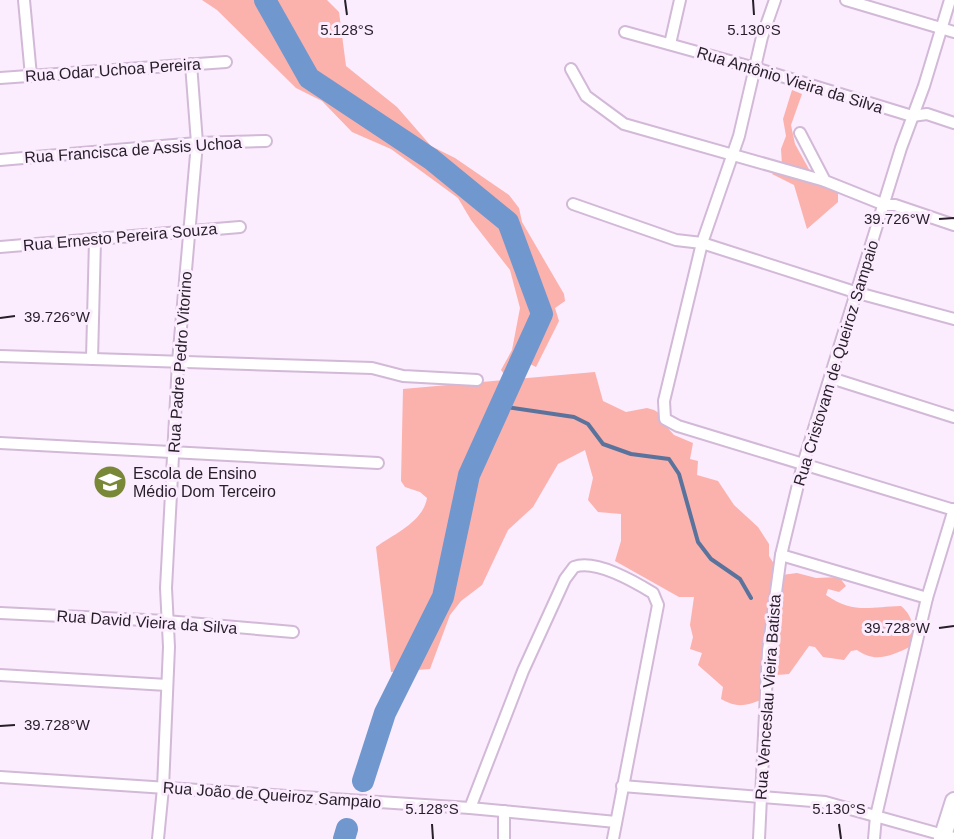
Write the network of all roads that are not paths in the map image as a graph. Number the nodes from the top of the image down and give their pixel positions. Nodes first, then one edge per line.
1 (24, 0) edge
2 (680, 0) edge
3 (775, 0) edge
4 (846, 0) edge
5 (950, 0) edge
6 (942, 28) junction
7 (625, 32) dead end
8 (954, 32) edge
9 (670, 44) junction
10 (226, 62) dead end
11 (191, 64) junction
12 (755, 68) junction
13 (571, 69) dead end
14 (31, 76) junction
15 (0, 78) edge
16 (912, 116) junction
17 (954, 123) edge
18 (800, 133) dead end
19 (266, 141) dead end
20 (197, 143) junction
21 (732, 155) junction
22 (0, 160) edge
23 (825, 181) junction
24 (573, 204) dead end
25 (885, 205) junction
26 (954, 225) edge
27 (240, 227) dead end
28 (189, 232) junction
29 (95, 240) junction
30 (702, 243) junction
31 (0, 247) edge
32 (858, 293) junction
33 (954, 319) edge
34 (0, 356) edge
35 (92, 359) junction
36 (178, 362) junction
37 (831, 378) junction
38 (477, 380) dead end
39 (954, 417) edge
40 (0, 443) edge
41 (174, 453) junction
42 (378, 463) dead end
43 (803, 464) junction
44 (954, 509) edge
45 (781, 555) junction
46 (927, 598) junction
47 (0, 613) edge
48 (166, 621) junction
49 (293, 632) dead end
50 (0, 675) edge
51 (167, 685) junction
52 (0, 777) edge
53 (622, 786) junction
54 (163, 788) junction
55 (762, 796) junction
56 (954, 801) edge
57 (470, 808) junction
58 (504, 811) junction
59 (876, 816) junction
60 (616, 822) junction
61 (946, 838) edge
62 (158, 839) edge
63 (504, 839) edge
64 (613, 839) edge
65 (759, 839) edge
66 (874, 839) edge

1 - 14 street
2 - 9 street
3 - 12 street
4 - 6 street
5 - 6 street, Rua Cristovam de Queiroz Sampaio
6 - 8 street
6 - 16 street, Rua Cristovam de Queiroz Sampaio
7 - 9 street, Rua Antônio Vieira da Silva
9 - 12 street, Rua Antônio Vieira da Silva
10 - 11 street, Rua Odar Uchoa Pereira
11 - 14 street, Rua Odar Uchoa Pereira
11 - 20 street, Rua Padre Pedro Vitorino
12 - 16 street, Rua Antônio Vieira da Silva
12 - 21 street
13 - 21 street
14 - 15 street, Rua Odar Uchoa Pereira
16 - 17 street, Rua Antônio Vieira da Silva
16 - 25 street, Rua Cristovam de Queiroz Sampaio
18 - 23 street
19 - 20 street, Rua Francisca de Assis Uchoa
20 - 22 street, Rua Francisca de Assis Uchoa
20 - 28 street, Rua Padre Pedro Vitorino
21 - 23 street
21 - 30 street
23 - 25 street
24 - 30 street
25 - 26 street
25 - 32 street, Rua Cristovam de Queiroz Sampaio
27 - 28 street, Rua Ernesto Pereira Souza
28 - 29 street, Rua Ernesto Pereira Souza
28 - 36 street, Rua Padre Pedro Vitorino
29 - 31 street, Rua Ernesto Pereira Souza
29 - 35 street
30 - 32 street
30 - 43 street
32 - 33 street
32 - 37 street, Rua Cristovam de Queiroz Sampaio
34 - 35 street
35 - 36 street
36 - 38 street
36 - 41 street, Rua Padre Pedro Vitorino
37 - 39 street
37 - 43 street, Rua Cristovam de Queiroz Sampaio
40 - 41 street
41 - 42 street
41 - 48 street, Rua Padre Pedro Vitorino
43 - 44 street
43 - 45 street, Rua Cristovam de Queiroz Sampaio
44 - 46 street
45 - 46 street
45 - 55 street, Rua Venceslau Vieira Batista
46 - 59 street
47 - 48 street, Rua David Vieira da Silva
48 - 49 street, Rua David Vieira da Silva
48 - 51 street, Rua Padre Pedro Vitorino
50 - 51 street
51 - 54 street, Rua Padre Pedro Vitorino
52 - 54 street, Rua João de Queiroz Sampaio
53 - 55 street
53 - 57 street
53 - 60 street
54 - 57 street, Rua João de Queiroz Sampaio
54 - 62 street, Rua Padre Pedro Vitorino
55 - 59 street
55 - 65 street, Rua Venceslau Vieira Batista
56 - 61 main road
57 - 58 street, Rua João de Queiroz Sampaio
58 - 60 street, Rua João de Queiroz Sampaio
58 - 63 street
59 - 61 street
59 - 66 street
60 - 64 street

